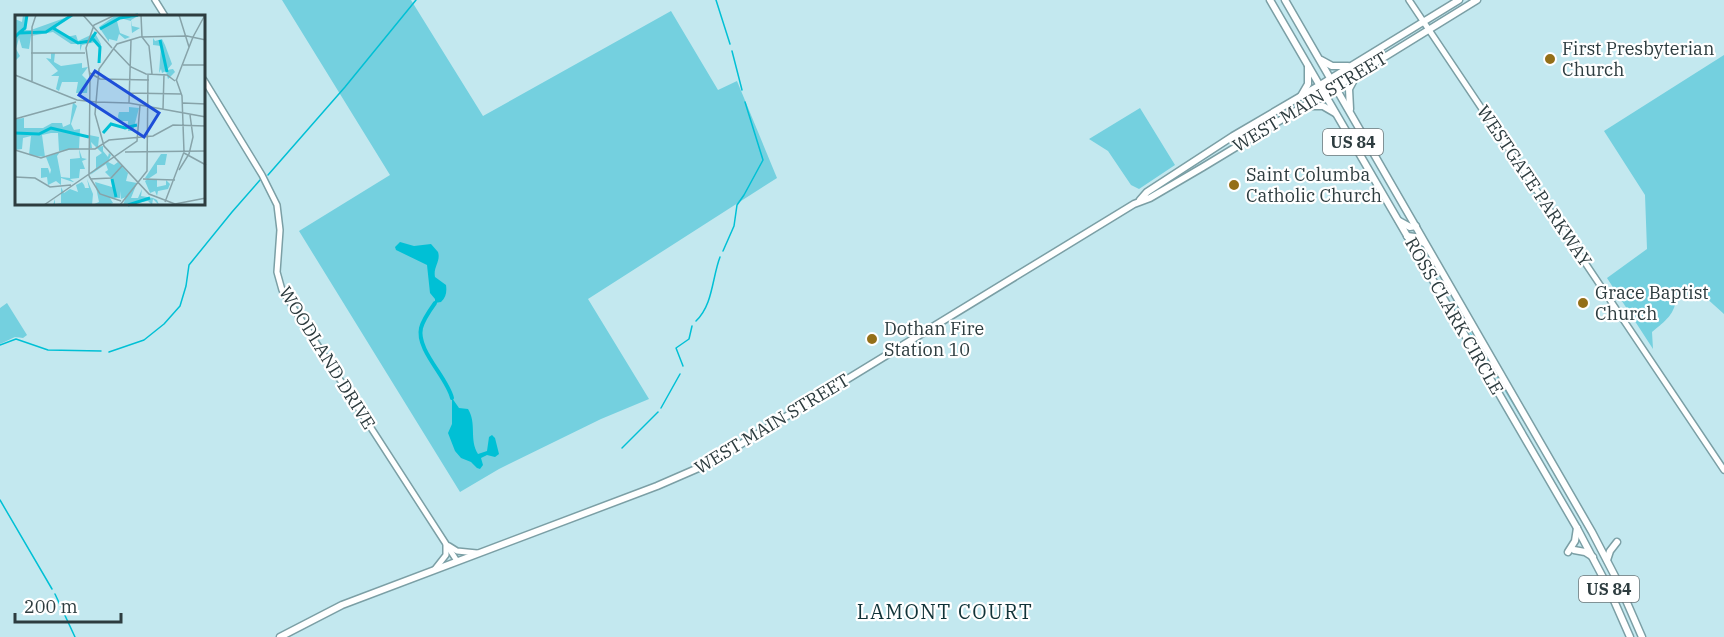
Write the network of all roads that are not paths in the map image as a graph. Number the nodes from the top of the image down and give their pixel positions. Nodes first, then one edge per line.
1 (155, 0) edge
2 (1270, 0) edge
3 (1285, 0) edge
4 (1409, 0) edge
5 (1459, 0) edge
6 (1477, 0) edge
7 (164, 15) edge
8 (1424, 22) junction
9 (1429, 30) junction
10 (1320, 59) junction
11 (1308, 65) junction
12 (1352, 65) junction
13 (1357, 74) junction
14 (1331, 78) junction
15 (206, 83) edge
16 (1320, 85) junction
17 (1336, 87) junction
18 (1324, 93) junction
19 (1302, 96) junction
20 (1304, 106) junction
21 (1351, 112) junction
22 (1336, 114) junction
23 (1140, 200) junction
24 (1398, 221) junction
25 (1416, 226) junction
26 (1407, 236) junction
27 (1427, 246) junction
28 (1440, 291) junction
29 (1456, 296) junction
30 (1447, 302) junction
31 (1464, 309) junction
32 (1515, 420) junction
33 (1531, 426) junction
34 (1522, 432) junction
35 (1539, 439) junction
36 (1724, 470) edge
37 (1577, 528) junction
38 (1617, 542) dead end
39 (445, 543) junction
40 (477, 553) junction
41 (1593, 557) junction
42 (457, 561) junction
43 (1607, 561) junction
44 (435, 569) junction
45 (280, 637) edge
46 (1630, 637) edge
47 (1642, 637) edge

1 - 7 main road
2 - 11 main road, ROSS CLARK CIRCLE
3 - 10 main road, ROSS CLARK CIRCLE
4 - 8 main road, WESTGATE PARKWAY
5 - 8 main road, WEST MAIN STREET
6 - 9 main road, WEST MAIN STREET
8 - 9 main road, WESTGATE PARKWAY
8 - 12 main road, WEST MAIN STREET
9 - 13 main road, WEST MAIN STREET
9 - 36 main road, WESTGATE PARKWAY
10 - 12 main road
10 - 14 main road, ROSS CLARK CIRCLE
11 - 16 main road, ROSS CLARK CIRCLE
11 - 19 main road
12 - 14 main road, WEST MAIN STREET
13 - 17 main road, WEST MAIN STREET
13 - 21 main road, US 84
14 - 16 main road, WEST MAIN STREET
14 - 17 main road, ROSS CLARK CIRCLE
15 - 39 main road, WOODLAND DRIVE
16 - 18 main road, ROSS CLARK CIRCLE / US 84
16 - 19 main road, WEST MAIN STREET
17 - 18 main road, WEST MAIN STREET
17 - 21 main road, ROSS CLARK CIRCLE
18 - 20 main road, WEST MAIN STREET
18 - 22 main road, ROSS CLARK CIRCLE / US 84
19 - 23 main road, WEST MAIN STREET
20 - 22 main road
20 - 23 main road, WEST MAIN STREET
21 - 25 main road, ROSS CLARK CIRCLE / US 84
22 - 24 main road, ROSS CLARK CIRCLE / US 84
23 - 40 main road, WEST MAIN STREET
24 - 25 main road
24 - 26 main road, ROSS CLARK CIRCLE / US 84
25 - 27 main road, ROSS CLARK CIRCLE / US 84
26 - 27 main road
26 - 28 main road, ROSS CLARK CIRCLE / US 84
27 - 29 main road, ROSS CLARK CIRCLE / US 84
28 - 29 main road
28 - 30 main road, ROSS CLARK CIRCLE / US 84
29 - 31 main road, ROSS CLARK CIRCLE / US 84
30 - 31 main road
30 - 32 main road, ROSS CLARK CIRCLE / US 84
31 - 33 main road, ROSS CLARK CIRCLE / US 84
32 - 33 main road
32 - 34 main road, ROSS CLARK CIRCLE / US 84
33 - 35 main road, ROSS CLARK CIRCLE / US 84
34 - 35 main road
34 - 37 main road, ROSS CLARK CIRCLE / US 84
35 - 43 main road, ROSS CLARK CIRCLE / US 84
37 - 41 main road, ROSS CLARK CIRCLE / US 84
37 - 41 main road
38 - 43 main road
39 - 40 main road
39 - 42 main road, WOODLAND DRIVE
39 - 44 main road
40 - 42 main road, WEST MAIN STREET
41 - 46 main road, ROSS CLARK CIRCLE / US 84
42 - 44 main road, WEST MAIN STREET
43 - 47 main road, ROSS CLARK CIRCLE / US 84
44 - 45 main road, WEST MAIN STREET

